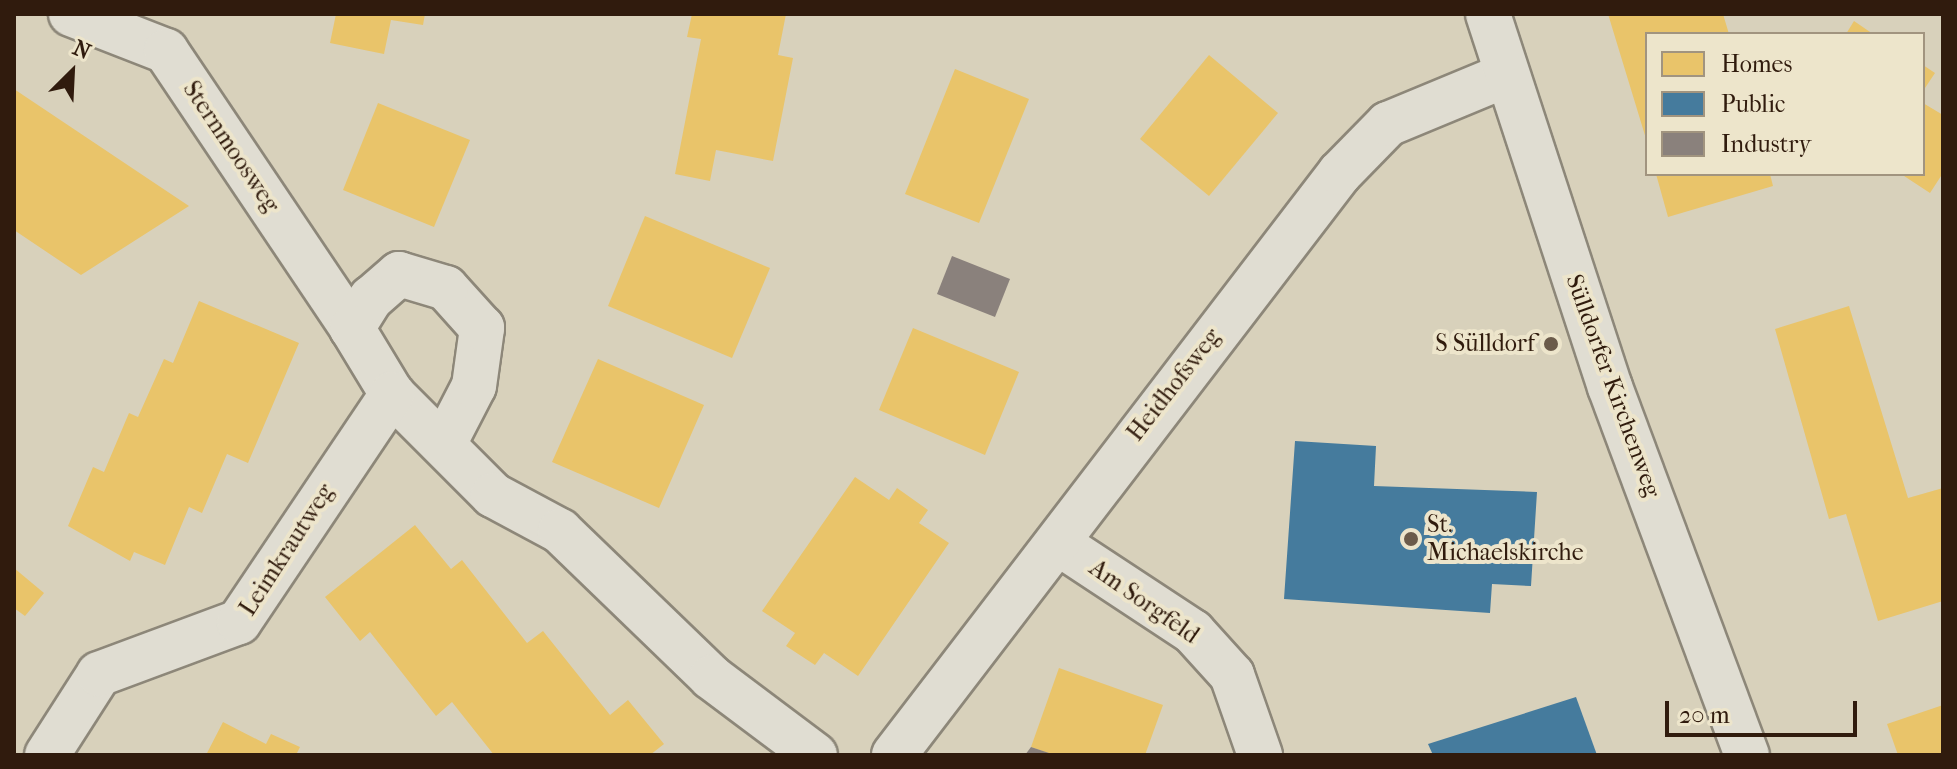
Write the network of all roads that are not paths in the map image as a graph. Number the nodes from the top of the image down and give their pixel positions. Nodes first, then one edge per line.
1 (71, 14) edge
2 (1488, 14) edge
3 (1504, 76) junction
4 (352, 328) junction
5 (392, 394) junction
6 (444, 444) junction
7 (1058, 543) junction
8 (47, 755) edge
9 (815, 755) edge
10 (894, 755) edge
11 (1260, 755) edge
12 (1747, 755) edge

1 - 4 street, Sternmoosweg
2 - 3 street, Sülldorfer Kirchenweg
3 - 7 street, Heidhofsweg
3 - 12 street, Sülldorfer Kirchenweg
4 - 5 street
4 - 6 street
5 - 6 street
5 - 8 street, Leimkrautweg
6 - 9 street
7 - 10 street, Heidhofsweg
7 - 11 street, Am Sorgfeld

